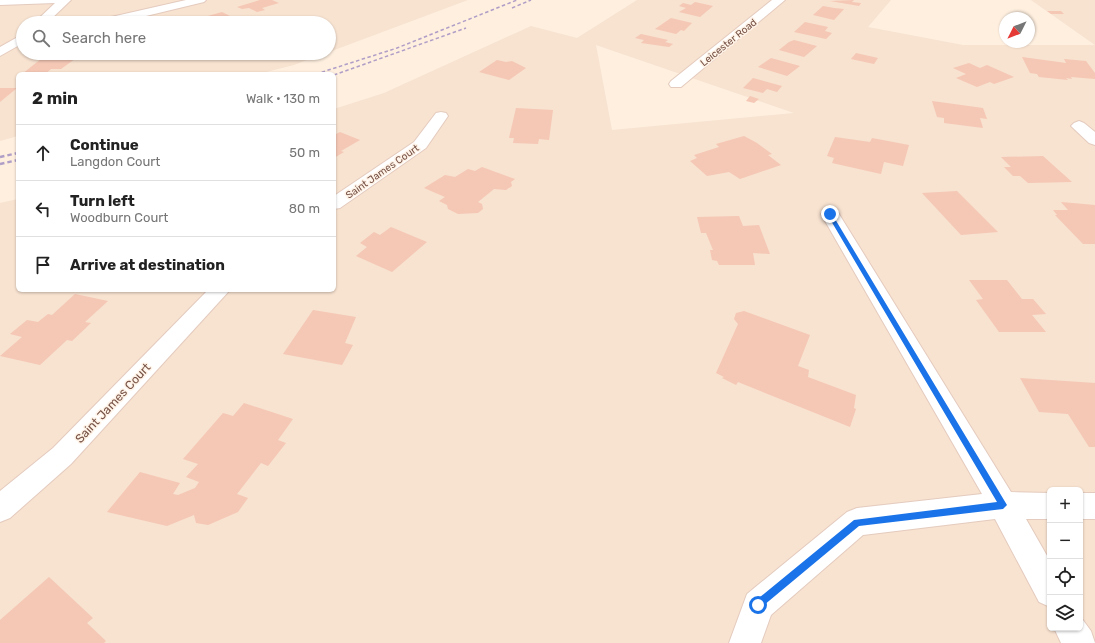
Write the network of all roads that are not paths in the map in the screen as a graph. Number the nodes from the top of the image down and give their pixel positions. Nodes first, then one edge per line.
1 (56, 0) edge
2 (66, 0) edge
3 (200, 0) edge
4 (780, 0) edge
5 (0, 2) edge
6 (48, 16) edge
7 (132, 16) edge
8 (16, 40) edge
9 (16, 42) edge
10 (0, 44) edge
11 (0, 52) edge
12 (676, 84) dead end
13 (441, 116) dead end
14 (1079, 126) dead end
15 (1095, 140) edge
16 (336, 203) edge
17 (830, 214) dead end
18 (218, 292) edge
19 (1003, 505) junction
20 (1047, 506) edge
21 (1083, 506) edge
22 (1095, 506) edge
23 (0, 509) edge
24 (1047, 585) edge
25 (1072, 631) edge
26 (745, 643) edge
27 (1079, 643) edge

1 - 5 street
2 - 6 street
3 - 7 street
4 - 12 street, Leicester Road
8 - 10 street
9 - 11 street
13 - 16 street, Saint James Court
14 - 15 street
17 - 19 street
18 - 23 street, Saint James Court
19 - 20 street
19 - 24 street
19 - 26 street
21 - 22 street
25 - 27 street

